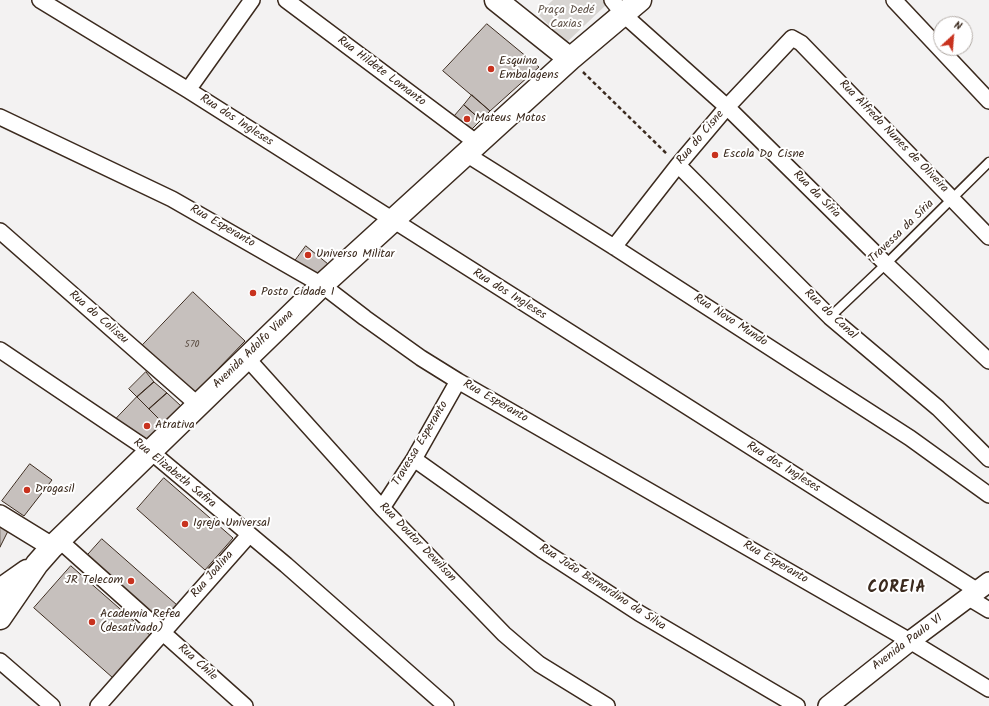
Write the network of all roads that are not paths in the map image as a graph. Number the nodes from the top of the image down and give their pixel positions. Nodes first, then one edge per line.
1 (40, 0) edge
2 (252, 0) edge
3 (286, 0) edge
4 (496, 0) edge
5 (640, 0) edge
6 (894, 0) edge
7 (618, 7) edge
8 (795, 39) joint
9 (570, 59) junction
10 (188, 90) junction
11 (989, 101) edge
12 (727, 107) junction
13 (0, 117) edge
14 (472, 149) junction
15 (989, 162) edge
16 (678, 165) junction
17 (952, 199) junction
18 (391, 220) junction
19 (0, 232) edge
20 (989, 237) edge
21 (614, 246) junction
22 (886, 264) junction
23 (322, 284) junction
24 (830, 317) junction
25 (0, 350) edge
26 (246, 357) junction
27 (989, 361) edge
28 (458, 381) junction
29 (197, 404) junction
30 (150, 451) junction
31 (414, 459) junction
32 (989, 459) edge
33 (989, 495) edge
34 (382, 508) junction
35 (0, 515) edge
36 (248, 535) junction
37 (56, 543) junction
38 (37, 564) junction
39 (0, 590) edge
40 (979, 590) edge
41 (989, 610) edge
42 (0, 618) edge
43 (163, 633) junction
44 (910, 641) junction
45 (0, 661) edge
46 (989, 689) edge
47 (52, 706) edge
48 (98, 706) edge
49 (245, 706) edge
50 (446, 706) edge
51 (607, 706) edge
52 (796, 706) edge
53 (828, 706) edge

1 - 10 street, Rua dos Ingleses
2 - 10 street
3 - 14 street, Rua Hildete Lomanto
4 - 9 main road
5 - 7 main road, Avenida Adolfo Viana
6 - 11 street
7 - 9 main road, Avenida Adolfo Viana
7 - 12 street, Rua da Síria
8 - 12 street, Rua do Cisne
8 - 17 street, Rua Alfredo Nunes de Oliveira
9 - 14 main road, Avenida Adolfo Viana
10 - 18 street, Rua dos Ingleses
12 - 16 street, Rua do Cisne
12 - 22 street, Rua da Síria
13 - 23 street, Rua Esperanto
14 - 18 main road, Avenida Adolfo Viana
14 - 21 street, Rua Novo Mundo
15 - 17 lane, Travessa da Síria
16 - 21 street, Rua do Cisne
16 - 24 street, Rua do Canal
17 - 20 street, Rua Alfredo Nunes de Oliveira
17 - 22 lane, Travessa da Síria
18 - 23 main road, Avenida Adolfo Viana
18 - 40 street, Rua dos Ingleses
19 - 29 street, Rua do Coliseu
21 - 33 street, Rua Novo Mundo
22 - 24 lane, Travessa da Síria
22 - 27 street, Rua da Síria
23 - 26 main road, Avenida Adolfo Viana
23 - 28 street, Rua Esperanto
24 - 32 street, Rua do Canal
25 - 30 street, Rua Elizabeth Safira
26 - 29 main road, Avenida Adolfo Viana
26 - 34 street, Rua Doutor Dewilson
28 - 31 street, Travessa Esperanto
28 - 44 street, Rua Esperanto
29 - 30 main road, Avenida Adolfo Viana
30 - 36 street, Rua Elizabeth Safira
30 - 37 main road, Avenida Adolfo Viana
31 - 34 street, Travessa Esperanto
31 - 52 street, Rua João Bernardino da Silva
34 - 51 street, Rua Doutor Dewilson
35 - 37 street
36 - 43 street, Rua Joalina
36 - 50 street, Rua Elizabeth Safira
37 - 38 main road, Avenida Adolfo Viana
37 - 43 street, Rua Chile
38 - 39 main road, Avenida Adolfo Viana
38 - 42 main road, Avenida Adolfo Viana
40 - 41 street, Rua dos Ingleses
40 - 44 street, Avenida Paulo VI
43 - 48 street, Rua Joalina
43 - 49 street, Rua Chile
44 - 46 street, Rua Esperanto
44 - 53 street, Avenida Paulo VI
45 - 47 street

